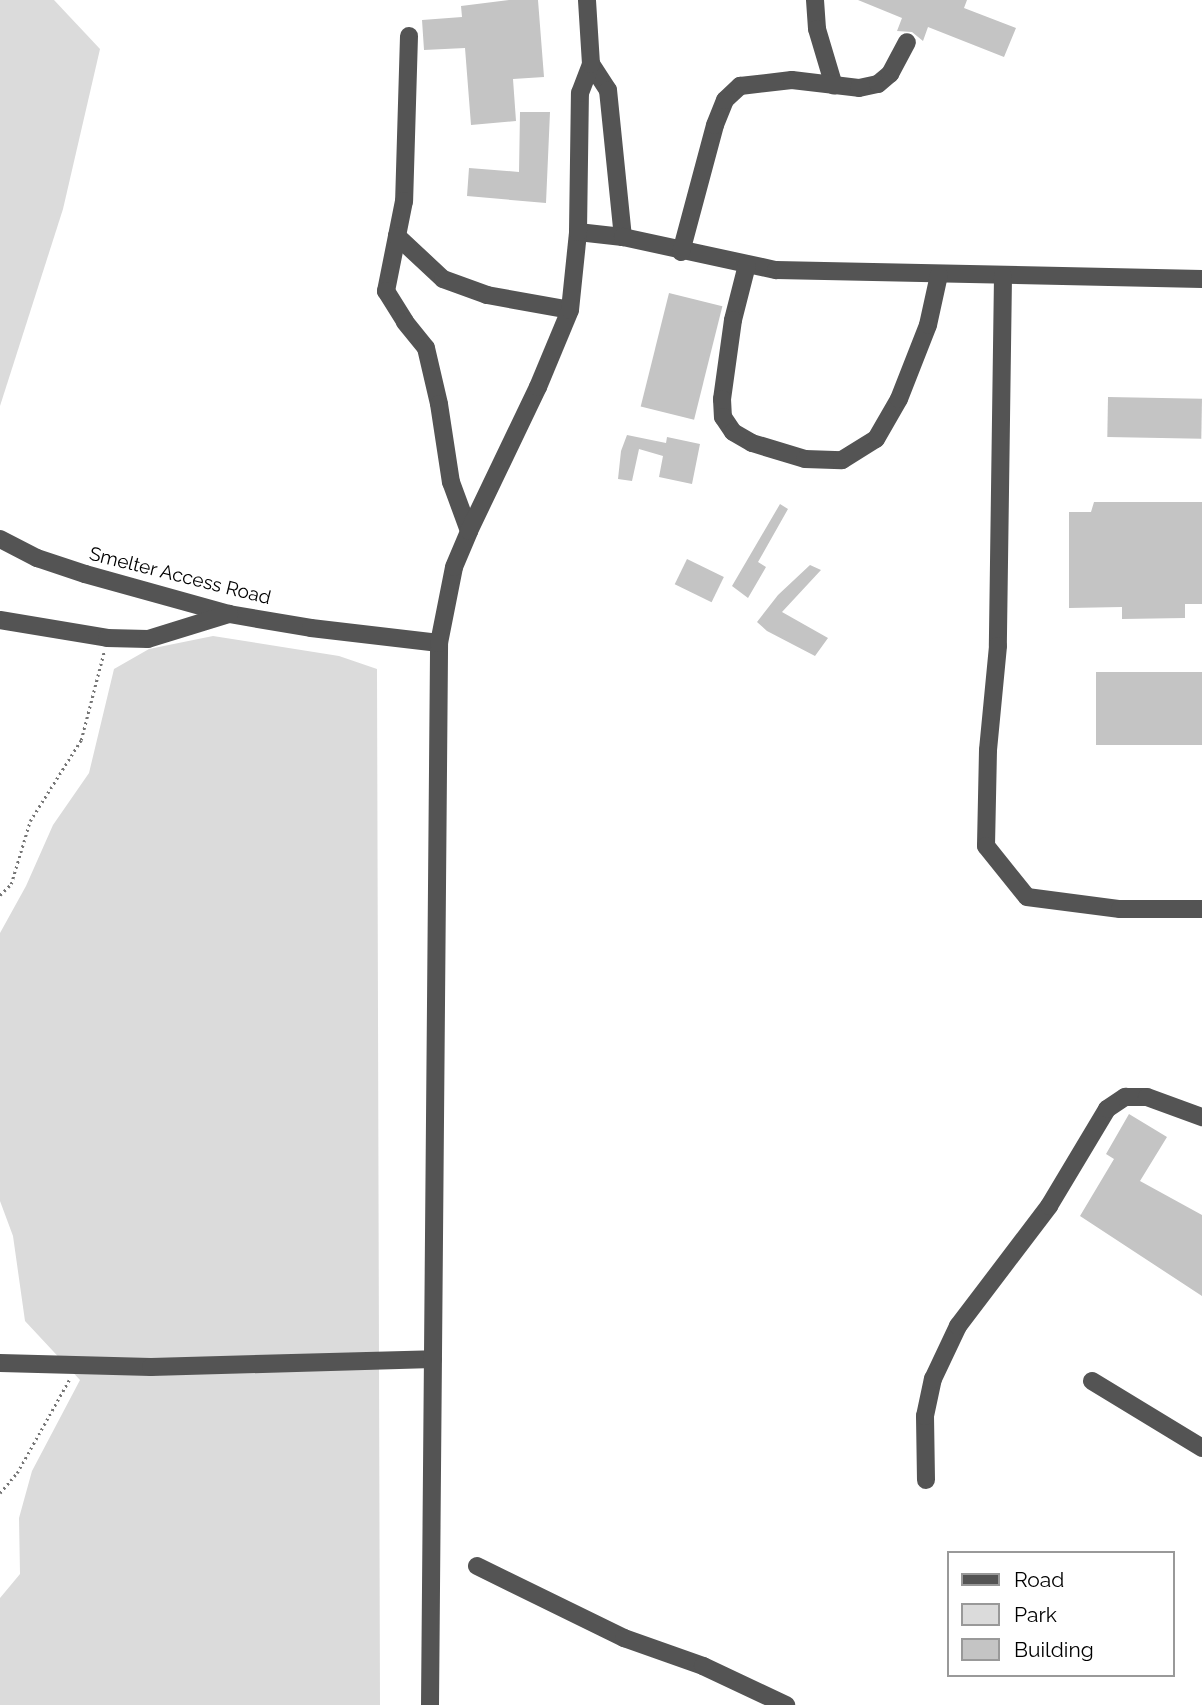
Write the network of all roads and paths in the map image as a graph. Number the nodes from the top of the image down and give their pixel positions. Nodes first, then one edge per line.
1 (587, 0) edge
2 (814, 0) edge
3 (409, 36) dead end
4 (907, 42) dead end
5 (591, 64) junction
6 (834, 86) junction
7 (578, 232) junction
8 (397, 236) junction
9 (623, 237) junction
10 (681, 251) junction
11 (747, 264) junction
12 (939, 275) junction
13 (1003, 276) junction
14 (1202, 279) edge
15 (570, 310) junction
16 (469, 531) junction
17 (0, 539) edge
18 (229, 614) junction
19 (0, 620) edge
20 (107, 638) junction
21 (439, 643) junction
22 (0, 895) edge
23 (1202, 909) edge
24 (1202, 1117) edge
25 (433, 1359) junction
26 (0, 1363) edge
27 (76, 1366) junction
28 (1092, 1381) dead end
29 (1202, 1448) edge
30 (926, 1480) dead end
31 (0, 1493) edge
32 (477, 1566) dead end
33 (430, 1705) edge
34 (786, 1705) edge

1 - 5 lane
2 - 6 lane
3 - 8 lane
4 - 6 lane
5 - 7 lane
5 - 9 lane
6 - 10 lane
7 - 9 lane
7 - 15 lane
8 - 15 lane
8 - 16 lane
9 - 10 lane
10 - 11 lane
11 - 12 lane
11 - 12 lane
12 - 13 lane
13 - 14 lane
13 - 23 lane
15 - 16 lane
16 - 21 lane
17 - 18 lane, Smelter Access Road
18 - 20 lane
18 - 21 lane, Smelter Access Road
19 - 20 lane
20 - 22 path
21 - 25 lane
24 - 30 lane
25 - 27 lane
25 - 33 lane
26 - 27 lane
27 - 31 path
28 - 29 lane
32 - 34 lane

